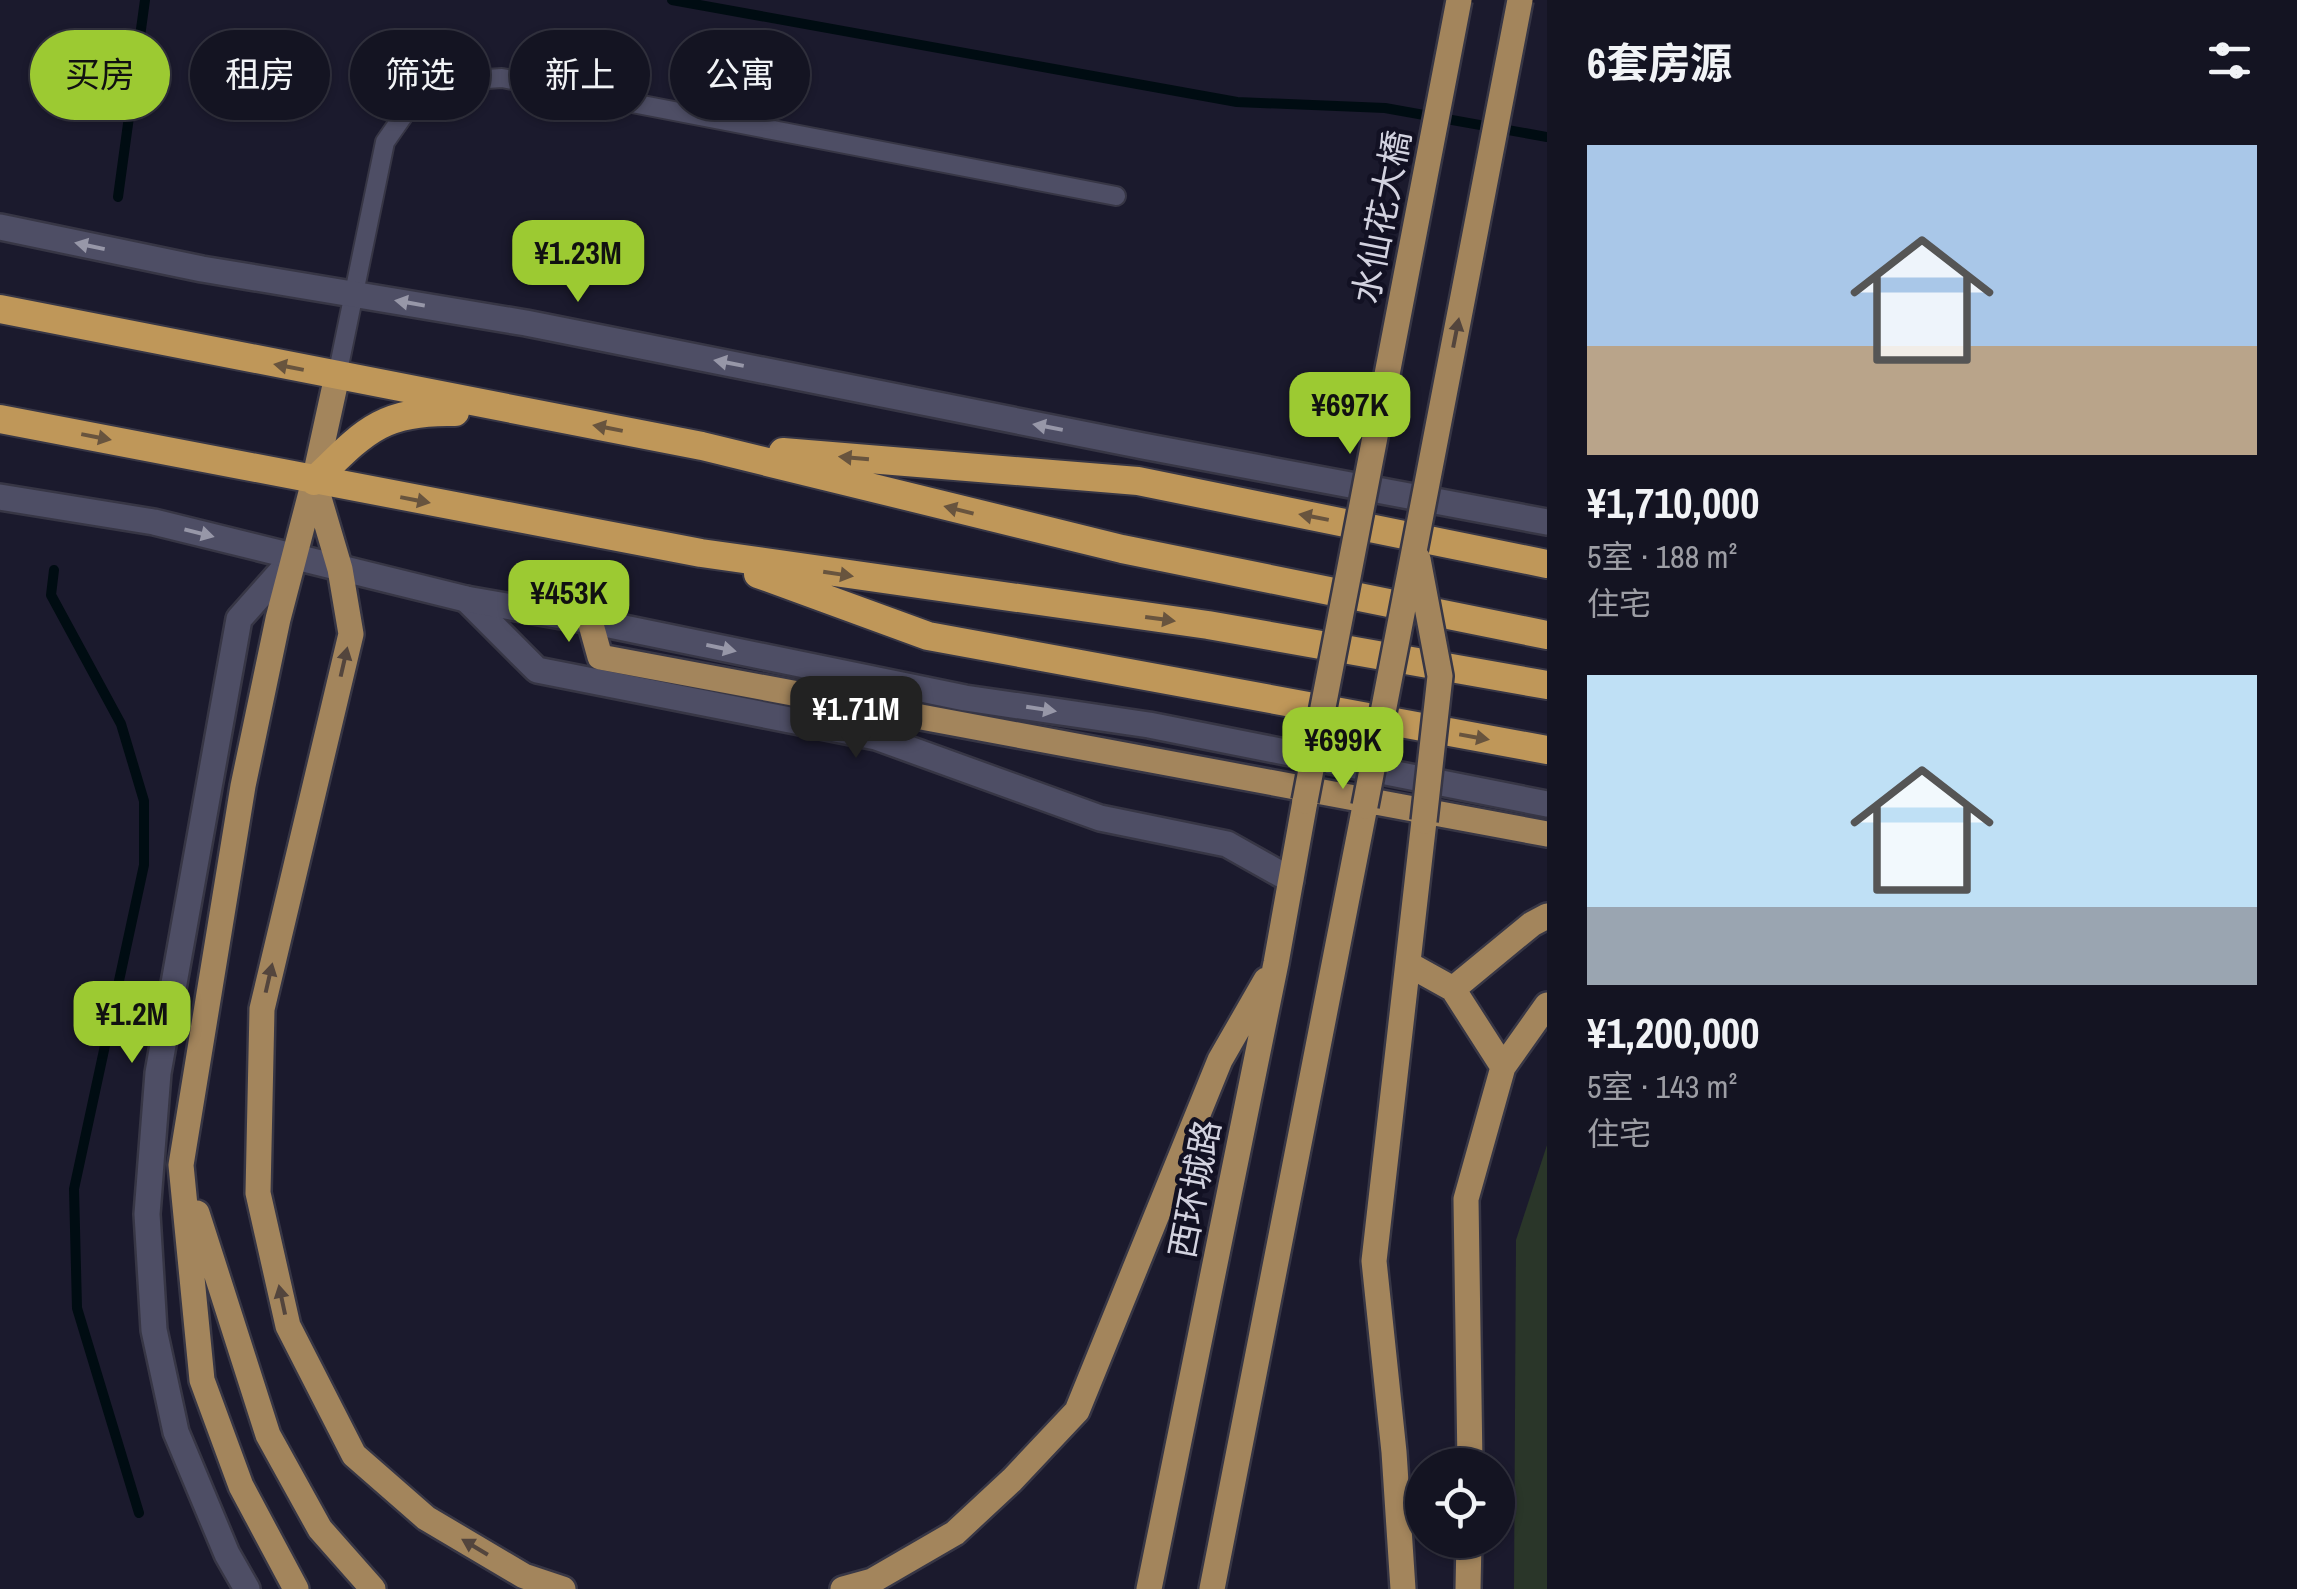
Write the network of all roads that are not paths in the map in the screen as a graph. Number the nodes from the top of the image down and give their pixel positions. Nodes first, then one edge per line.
1 (1459, 0) edge
2 (1520, 0) edge
3 (1116, 196) dead end
4 (0, 227) edge
5 (355, 294) junction
6 (0, 309) edge
7 (337, 376) junction
8 (546, 416) junction
9 (0, 420) edge
10 (702, 446) junction
11 (314, 481) junction
12 (0, 497) edge
13 (1547, 522) edge
14 (1415, 545) junction
15 (701, 553) junction
16 (294, 557) junction
17 (1547, 564) edge
18 (340, 570) junction
19 (466, 599) junction
20 (590, 620) junction
21 (1547, 635) edge
22 (1547, 686) edge
23 (1547, 750) edge
24 (1306, 802) joint
25 (1547, 804) edge
26 (1547, 834) edge
27 (1291, 880) junction
28 (1547, 916) edge
29 (1276, 963) junction
30 (1408, 964) junction
31 (1453, 990) junction
32 (1547, 1005) edge
33 (1503, 1067) junction
34 (182, 1166) junction
35 (1470, 1448) edge
36 (1469, 1558) edge
37 (246, 1589) edge
38 (296, 1589) edge
39 (373, 1589) edge
40 (562, 1589) edge
41 (843, 1589) edge
42 (1149, 1589) edge
43 (1212, 1589) edge
44 (1403, 1589) edge
45 (1468, 1589) edge

1 - 24 main road, 水仙花大橋, bridge
14 -> 2 main road, bridge
3 - 5 lane
5 -> 4 street
5 - 7 lane
13 -> 5 street
7 -> 6 highway
7 - 8 highway
7 - 11 main road
10 -> 8 highway
8 - 11 highway
9 -> 11 highway
17 -> 10 highway
21 -> 10 highway
11 -> 15 highway
11 - 16 main road
11 - 18 main road
12 -> 16 street
14 - 30 main road, bridge
14 - 43 main road, bridge
15 -> 22 highway
15 -> 23 highway
16 - 18 street
16 - 34 main road
16 - 37 street
18 - 19 street
40 -> 18 main road
19 - 20 street
19 - 27 street
20 -> 25 street
20 - 26 main road
24 - 27 main road, 西环城路
27 - 29 main road, 西环城路
28 - 31 main road
29 - 41 main road
29 - 42 main road, 西环城路
30 - 31 main road
30 - 44 main road
31 - 33 main road
32 - 33 main road
33 - 35 main road
34 - 38 main road
34 - 39 main road
36 - 45 main road

